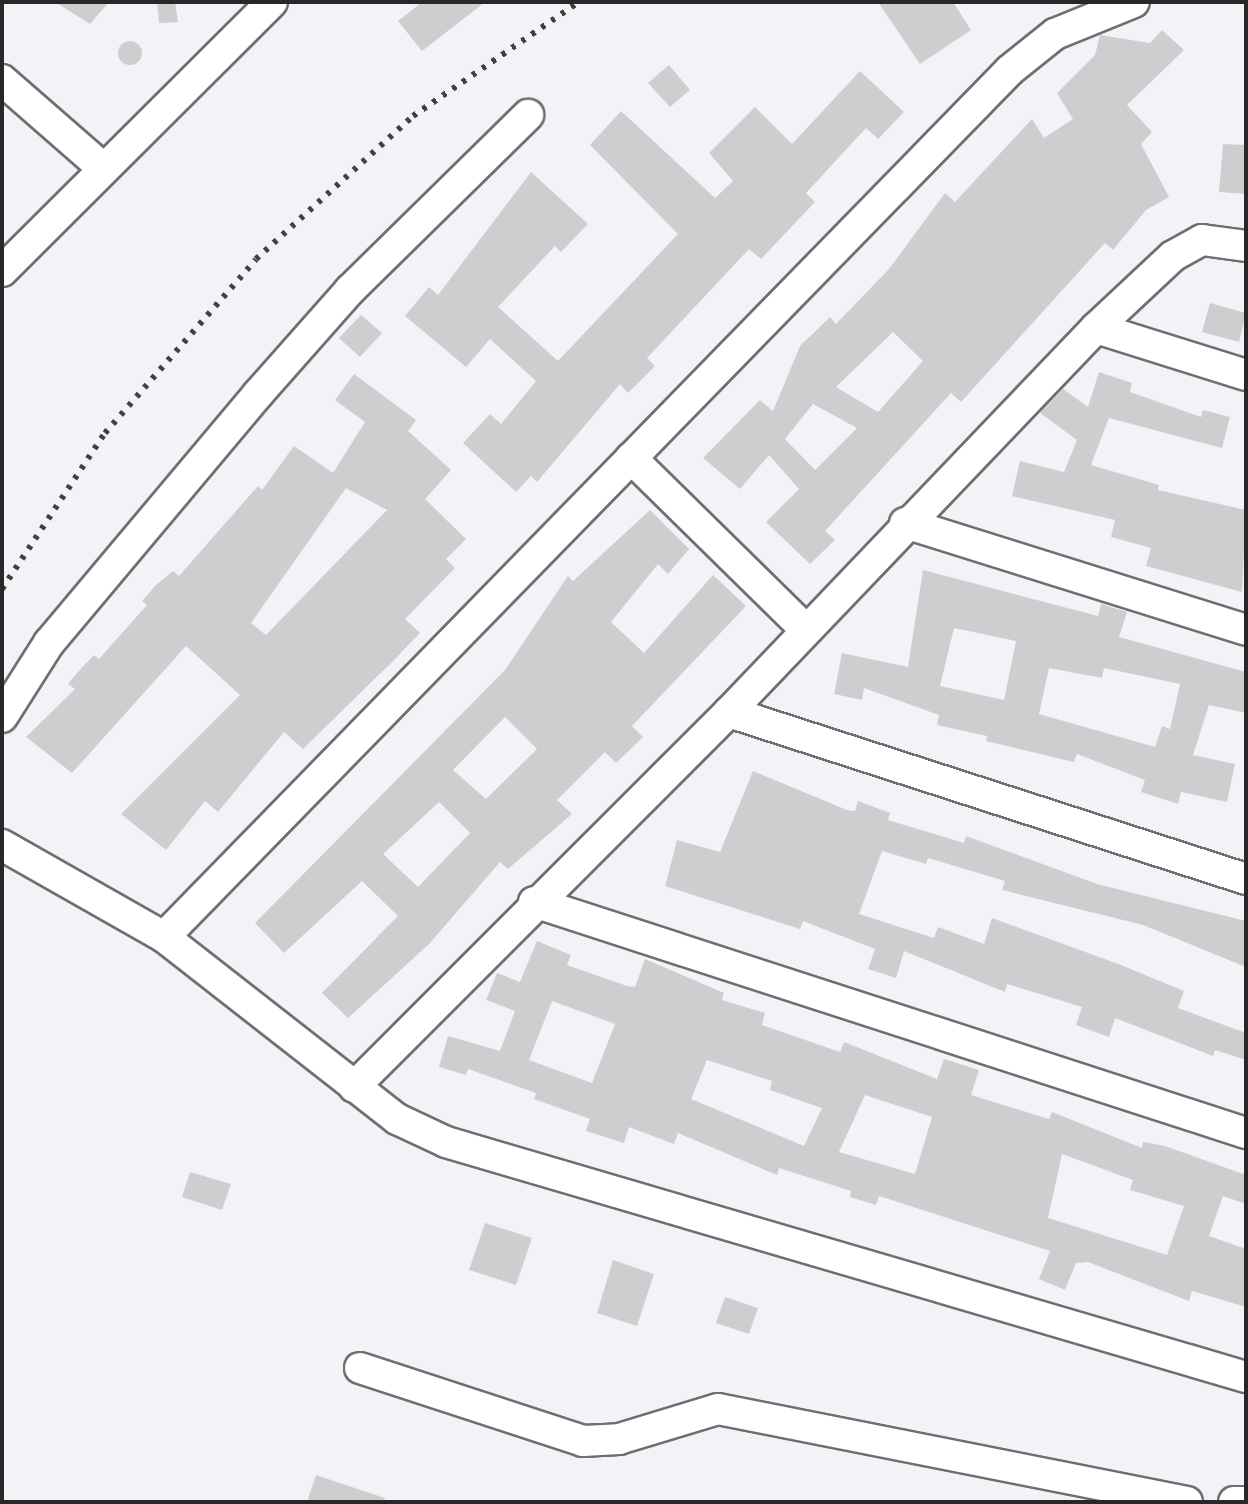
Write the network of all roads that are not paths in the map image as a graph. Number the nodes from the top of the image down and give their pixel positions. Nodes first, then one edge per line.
1 (272, 2) edge
2 (1134, 2) edge
3 (2, 80) edge
4 (528, 115) dead end
5 (103, 168) junction
6 (1246, 246) edge
7 (2, 271) edge
8 (1096, 328) junction
9 (1246, 375) edge
10 (631, 458) junction
11 (905, 523) junction
12 (806, 630) junction
13 (1246, 630) edge
14 (729, 712) junction
15 (2, 717) edge
16 (2, 845) edge
17 (1246, 879) edge
18 (534, 902) junction
19 (164, 937) junction
20 (354, 1087) junction
21 (1246, 1133) edge
22 (360, 1368) dead end
23 (1246, 1377) edge
24 (1187, 1502) edge
25 (1234, 1502) edge
26 (1246, 1502) edge

1 - 5 street
2 - 10 street
3 - 5 street
4 - 15 street
5 - 7 street
6 - 8 street
8 - 9 street
8 - 11 street
10 - 12 street
10 - 19 street
11 - 12 street
11 - 13 street
12 - 14 street
14 - 17 street
14 - 18 street
16 - 19 street
18 - 20 street
18 - 21 street
19 - 20 street
20 - 23 street
22 - 24 street
25 - 26 street

